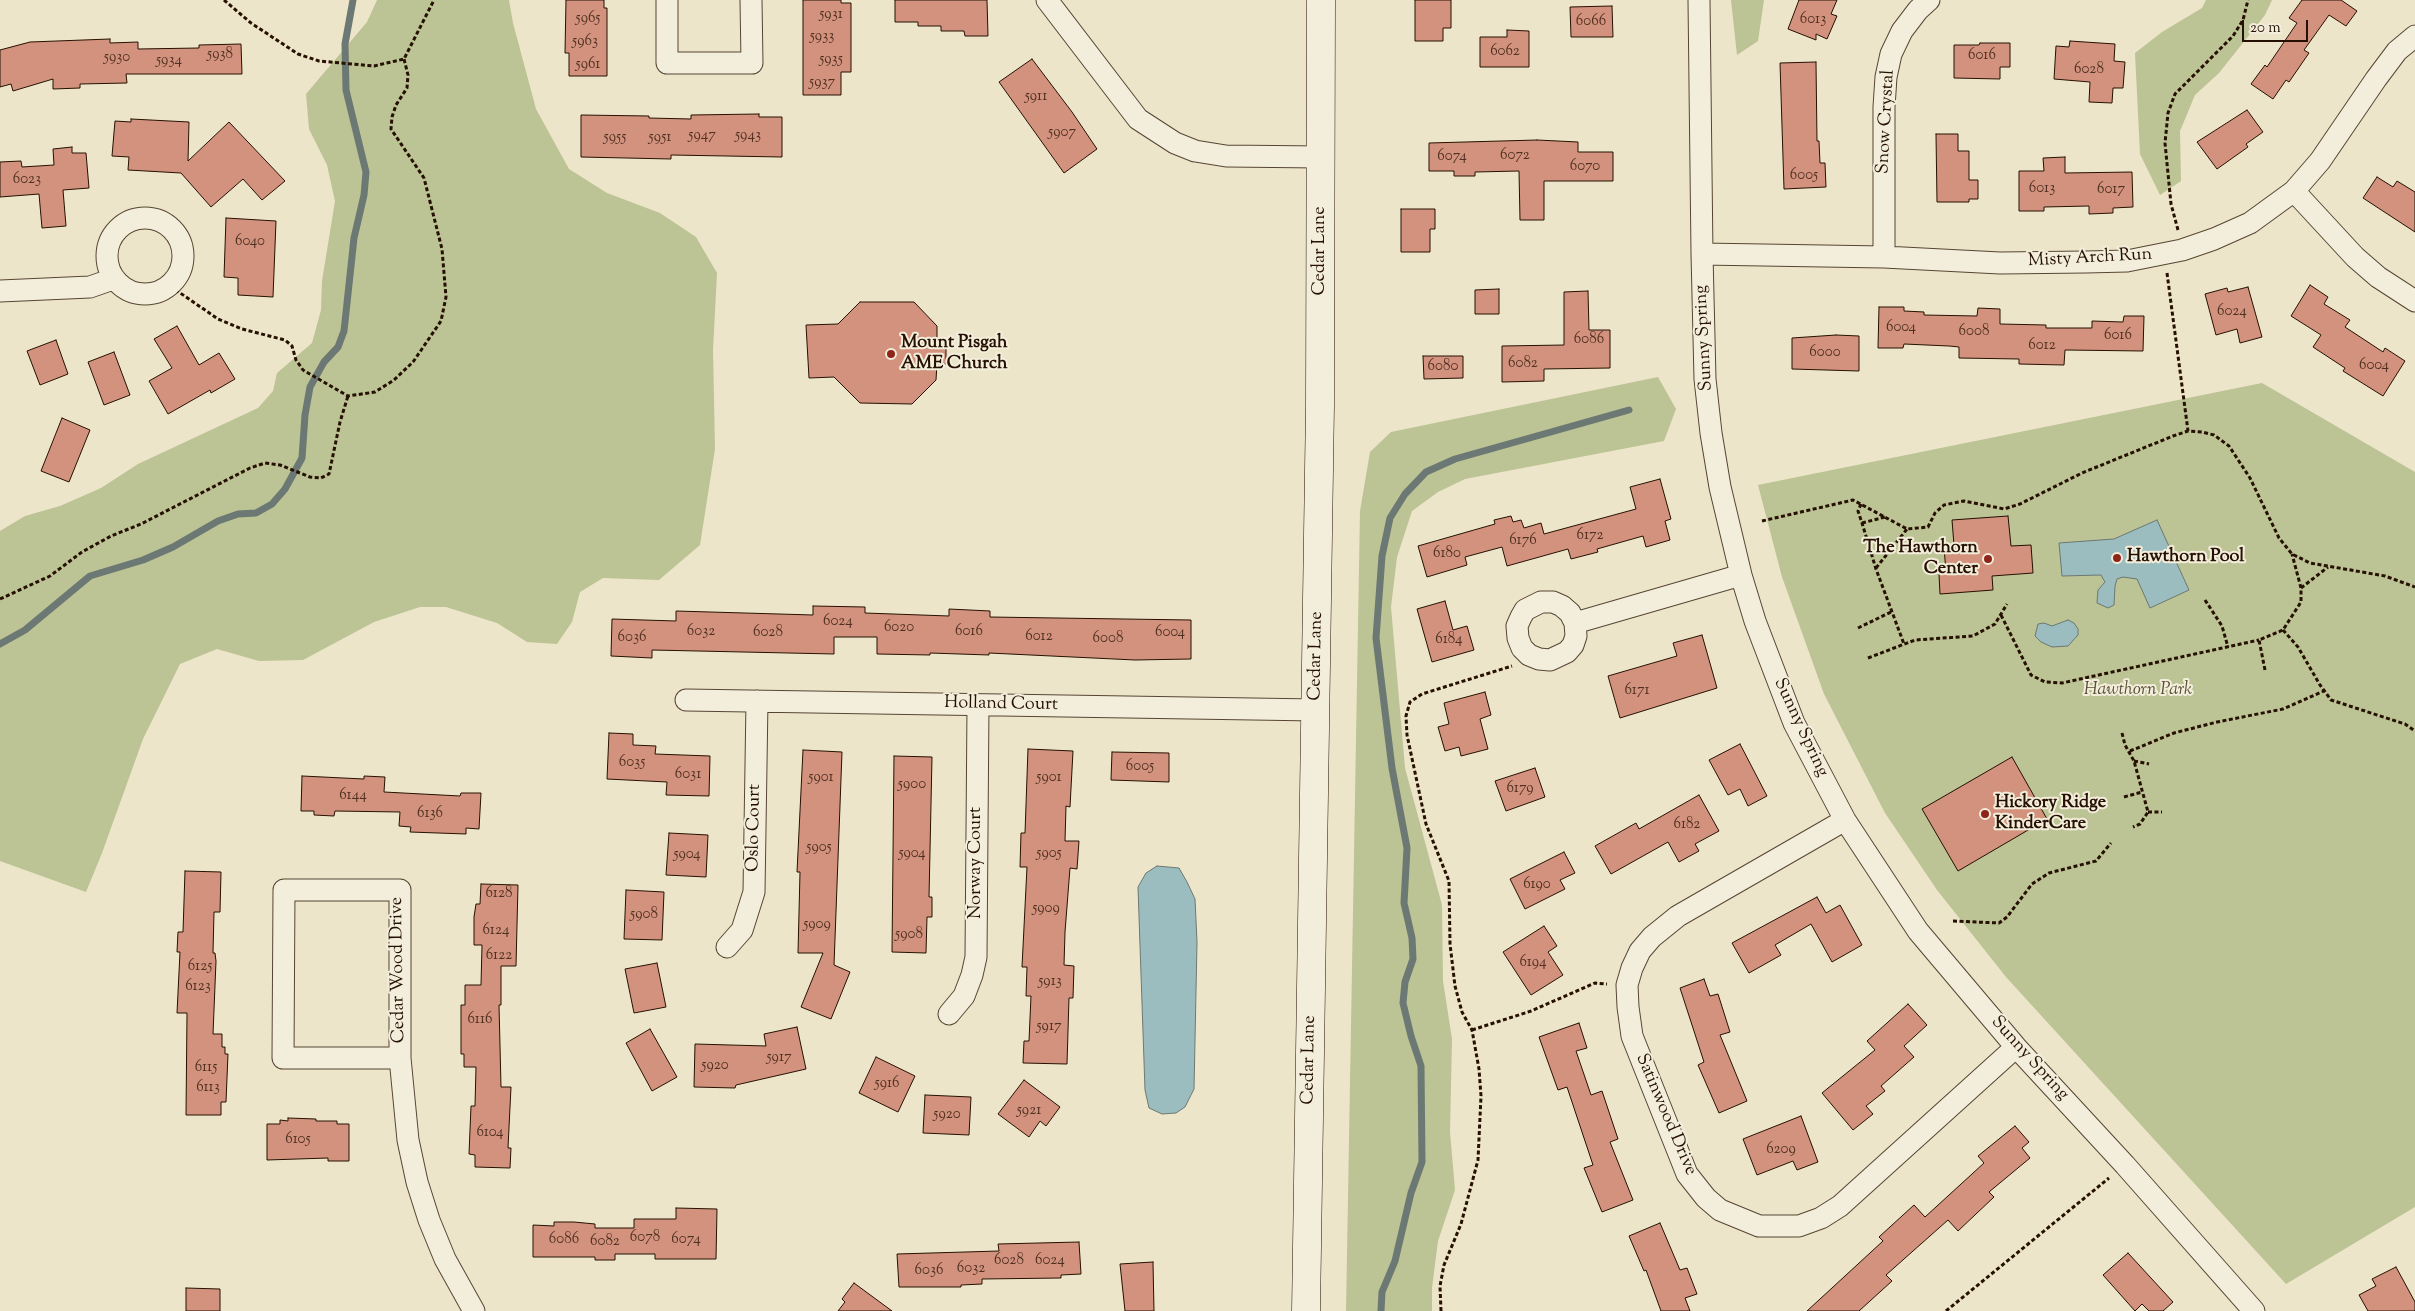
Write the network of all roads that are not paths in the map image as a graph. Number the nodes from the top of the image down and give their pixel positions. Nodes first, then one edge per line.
1 (667, 0) edge
2 (751, 0) edge
3 (1047, 0) edge
4 (1321, 0) edge
5 (1699, 0) edge
6 (1929, 0) edge
7 (2415, 36) edge
8 (1321, 157) junction
9 (2294, 192) junction
10 (1702, 254) junction
11 (1884, 257) junction
12 (113, 279) junction
13 (0, 291) edge
14 (2415, 301) edge
15 (1741, 575) junction
16 (1575, 623) junction
17 (686, 700) dead end
18 (757, 701) junction
19 (978, 705) junction
20 (1316, 710) junction
21 (1845, 820) junction
22 (728, 947) dead end
23 (949, 1014) dead end
24 (2016, 1047) junction
25 (400, 1058) junction
26 (474, 1311) edge
27 (1306, 1311) edge
28 (2253, 1311) edge

1 - 2 street
3 - 8 street
4 - 8 main road, Cedar Lane
5 - 10 street, Sunny Spring
6 - 11 street, Snow Crystal
7 - 9 street, Misty Arch Run
8 - 20 main road, Cedar Lane
9 - 11 street, Misty Arch Run
9 - 14 street
10 - 11 street, Misty Arch Run
10 - 15 street, Sunny Spring
12 - 12 street
12 - 13 street
15 - 16 street
15 - 21 street, Sunny Spring
16 - 16 street
17 - 18 street, Holland Court
18 - 19 street, Holland Court
18 - 22 street, Oslo Court
19 - 20 street, Holland Court
19 - 23 street, Norway Court
20 - 27 main road, Cedar Lane
21 - 24 street, Sunny Spring
21 - 24 street, Satinwood Drive
24 - 28 street, Sunny Spring
25 - 25 street, Cedar Wood Drive
25 - 26 street, Cedar Wood Drive

